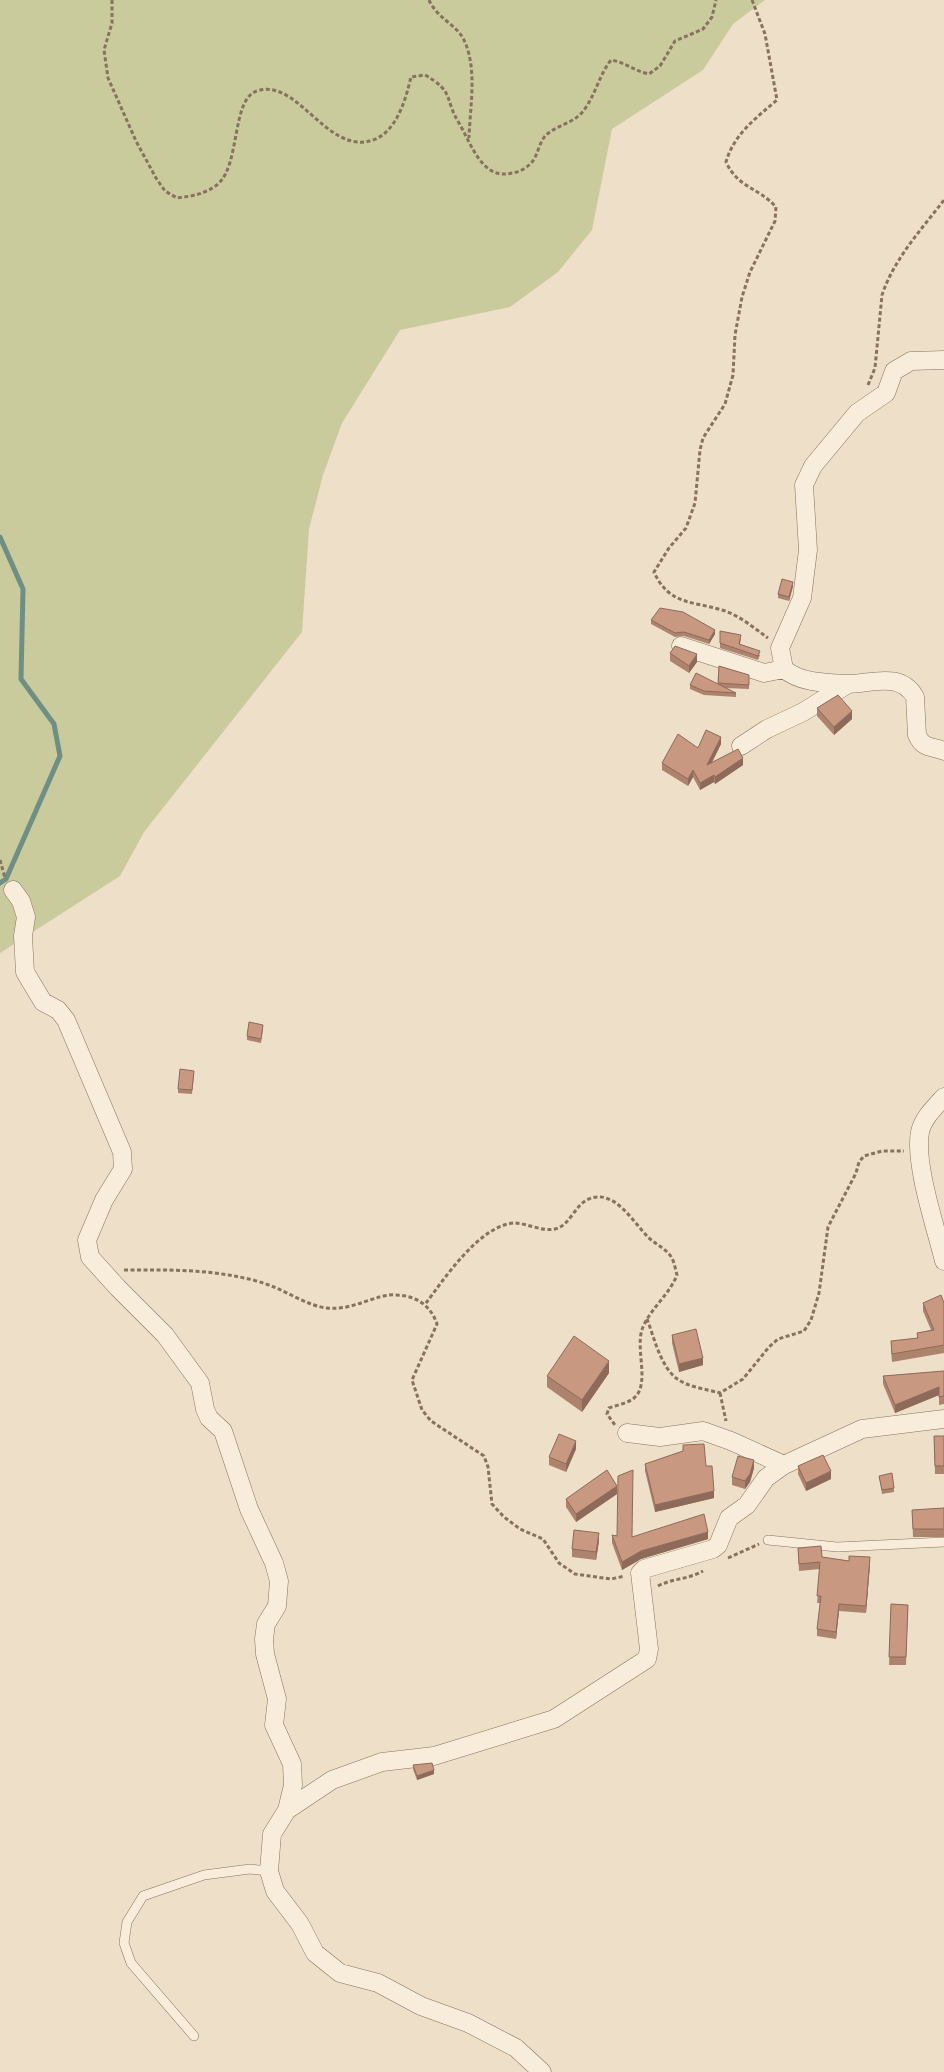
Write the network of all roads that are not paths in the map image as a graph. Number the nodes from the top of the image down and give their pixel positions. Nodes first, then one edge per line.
1 (944, 360) edge
2 (681, 646) edge
3 (784, 669) junction
4 (848, 684) junction
5 (741, 746) dead end
6 (944, 750) edge
7 (13, 890) dead end
8 (944, 1097) edge
9 (944, 1261) edge
10 (944, 1419) edge
11 (627, 1433) road end
12 (784, 1465) junction
13 (768, 1540) dead end
14 (944, 1542) edge
15 (287, 1810) junction
16 (269, 1871) junction
17 (194, 2036) dead end
18 (542, 2072) edge

1 - 3 street
2 - 3 street
3 - 4 street
4 - 5 street
4 - 6 street
7 - 15 street
8 - 9 street
10 - 12 street
11 - 12 street
12 - 15 street
13 - 14 lane
15 - 16 street
16 - 17 lane
16 - 18 street

